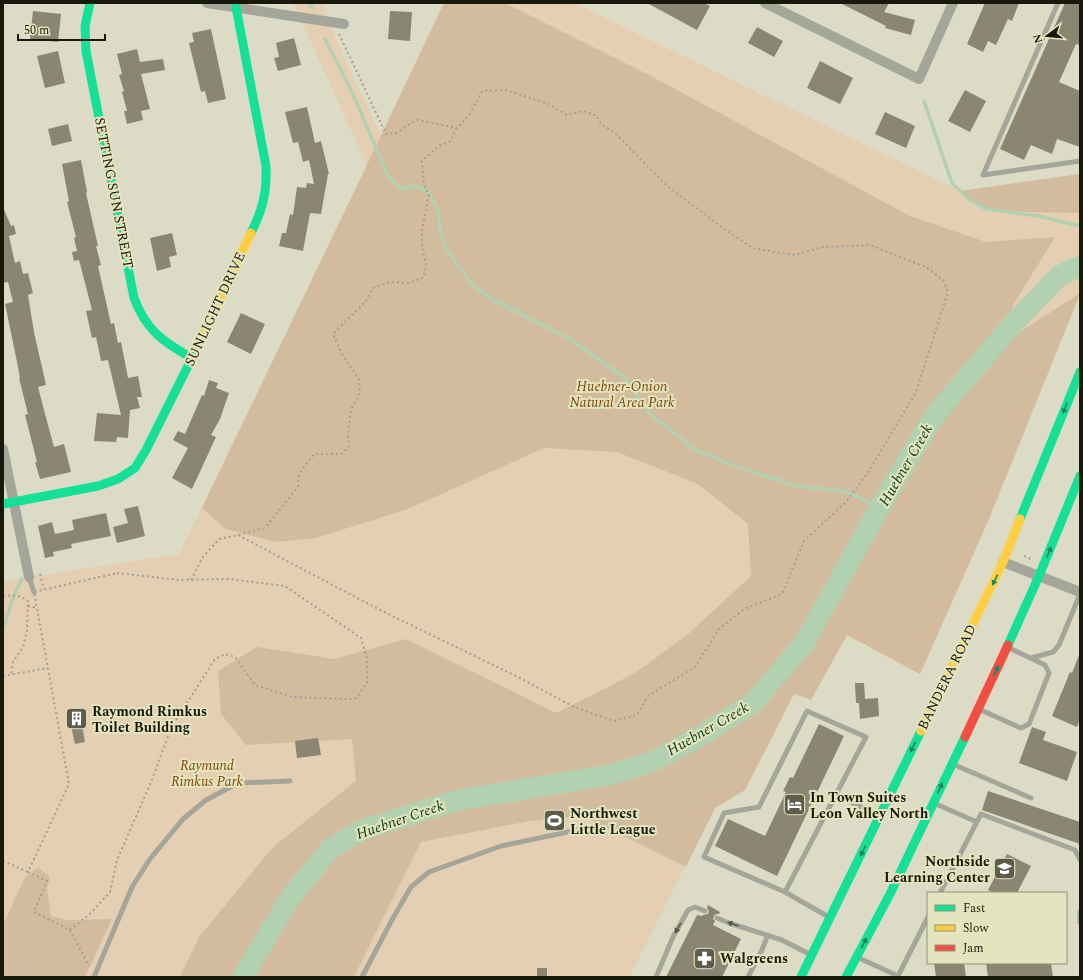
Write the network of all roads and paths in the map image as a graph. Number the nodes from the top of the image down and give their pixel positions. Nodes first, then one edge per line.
1 (90, 3) edge
2 (207, 3) edge
3 (766, 3) edge
4 (953, 3) edge
5 (1058, 3) edge
6 (236, 7) junction
7 (334, 22) junction
8 (344, 24) dead end
9 (457, 128) junction
10 (1080, 161) edge
11 (192, 358) junction
12 (1080, 372) edge
13 (3, 449) edge
14 (1079, 481) edge
15 (14, 502) junction
16 (3, 504) edge
17 (238, 536) junction
18 (1024, 556) dead end
19 (1031, 559) dead end
20 (1003, 562) junction
21 (1039, 576) junction
22 (29, 577) joint
23 (191, 580) junction
24 (34, 592) junction
25 (1080, 593) edge
26 (3, 596) edge
27 (28, 606) junction
28 (37, 608) junction
29 (1007, 646) junction
30 (1031, 658) junction
31 (48, 668) junction
32 (11, 675) junction
33 (3, 676) edge
34 (978, 709) junction
35 (952, 764) junction
36 (290, 781) dead end
37 (836, 795) junction
38 (1031, 798) dead end
39 (934, 803) junction
40 (880, 816) junction
41 (976, 822) junction
42 (587, 828) dead end
43 (1080, 860) edge
44 (3, 861) edge
45 (28, 872) junction
46 (785, 892) junction
47 (941, 892) edge
48 (705, 911) dead end
49 (1080, 912) edge
50 (717, 918) dead end
51 (830, 918) junction
52 (927, 919) edge
53 (1080, 922) edge
54 (70, 930) junction
55 (768, 936) junction
56 (812, 956) junction
57 (857, 956) junction
58 (94, 976) edge
59 (898, 976) edge
60 (362, 977) edge
61 (656, 977) edge
62 (748, 977) edge
63 (801, 977) edge
64 (846, 977) edge

1 - 11 main road, SETTING SUN STREET
2 - 6 street
3 - 4 street
5 - 10 lane
6 - 7 street
6 - 11 main road, SUNLIGHT DRIVE
7 - 8 street
7 - 9 path
9 - 17 path
9 - 17 path
11 - 15 main road, SUNLIGHT DRIVE
12 -> 20 main road, BANDERA ROAD
13 - 15 street
21 -> 14 main road
15 - 16 main road, SUNLIGHT DRIVE
15 - 22 street
17 - 23 path
18 - 19 path
20 - 21 street
20 -> 40 main road, BANDERA ROAD
21 - 25 street
21 - 29 main road
22 - 24 lane
23 - 24 path
23 - 54 path
24 - 28 path
25 - 30 lane
26 - 27 path
27 - 28 path
27 - 32 path
28 - 31 path
29 - 30 lane
34 -> 29 main road
30 - 34 lane
31 - 32 path
31 - 45 path
32 - 33 path
34 - 35 main road
35 - 38 lane
39 -> 35 main road
36 - 58 lane
37 - 40 lane
37 - 46 lane
37 - 46 lane
39 - 41 lane
57 -> 39 main road
40 -> 51 main road, BANDERA ROAD
41 - 43 lane
41 - 47 lane
42 - 60 lane
44 - 45 path
45 - 54 path
46 - 51 lane
48 -> 61 lane
49 - 53 lane
55 -> 50 lane
51 - 56 main road, BANDERA ROAD
52 - 59 lane
54 - 58 path
55 - 56 lane
55 - 62 lane
56 - 63 main road, BANDERA ROAD
57 - 59 lane
57 - 64 main road

